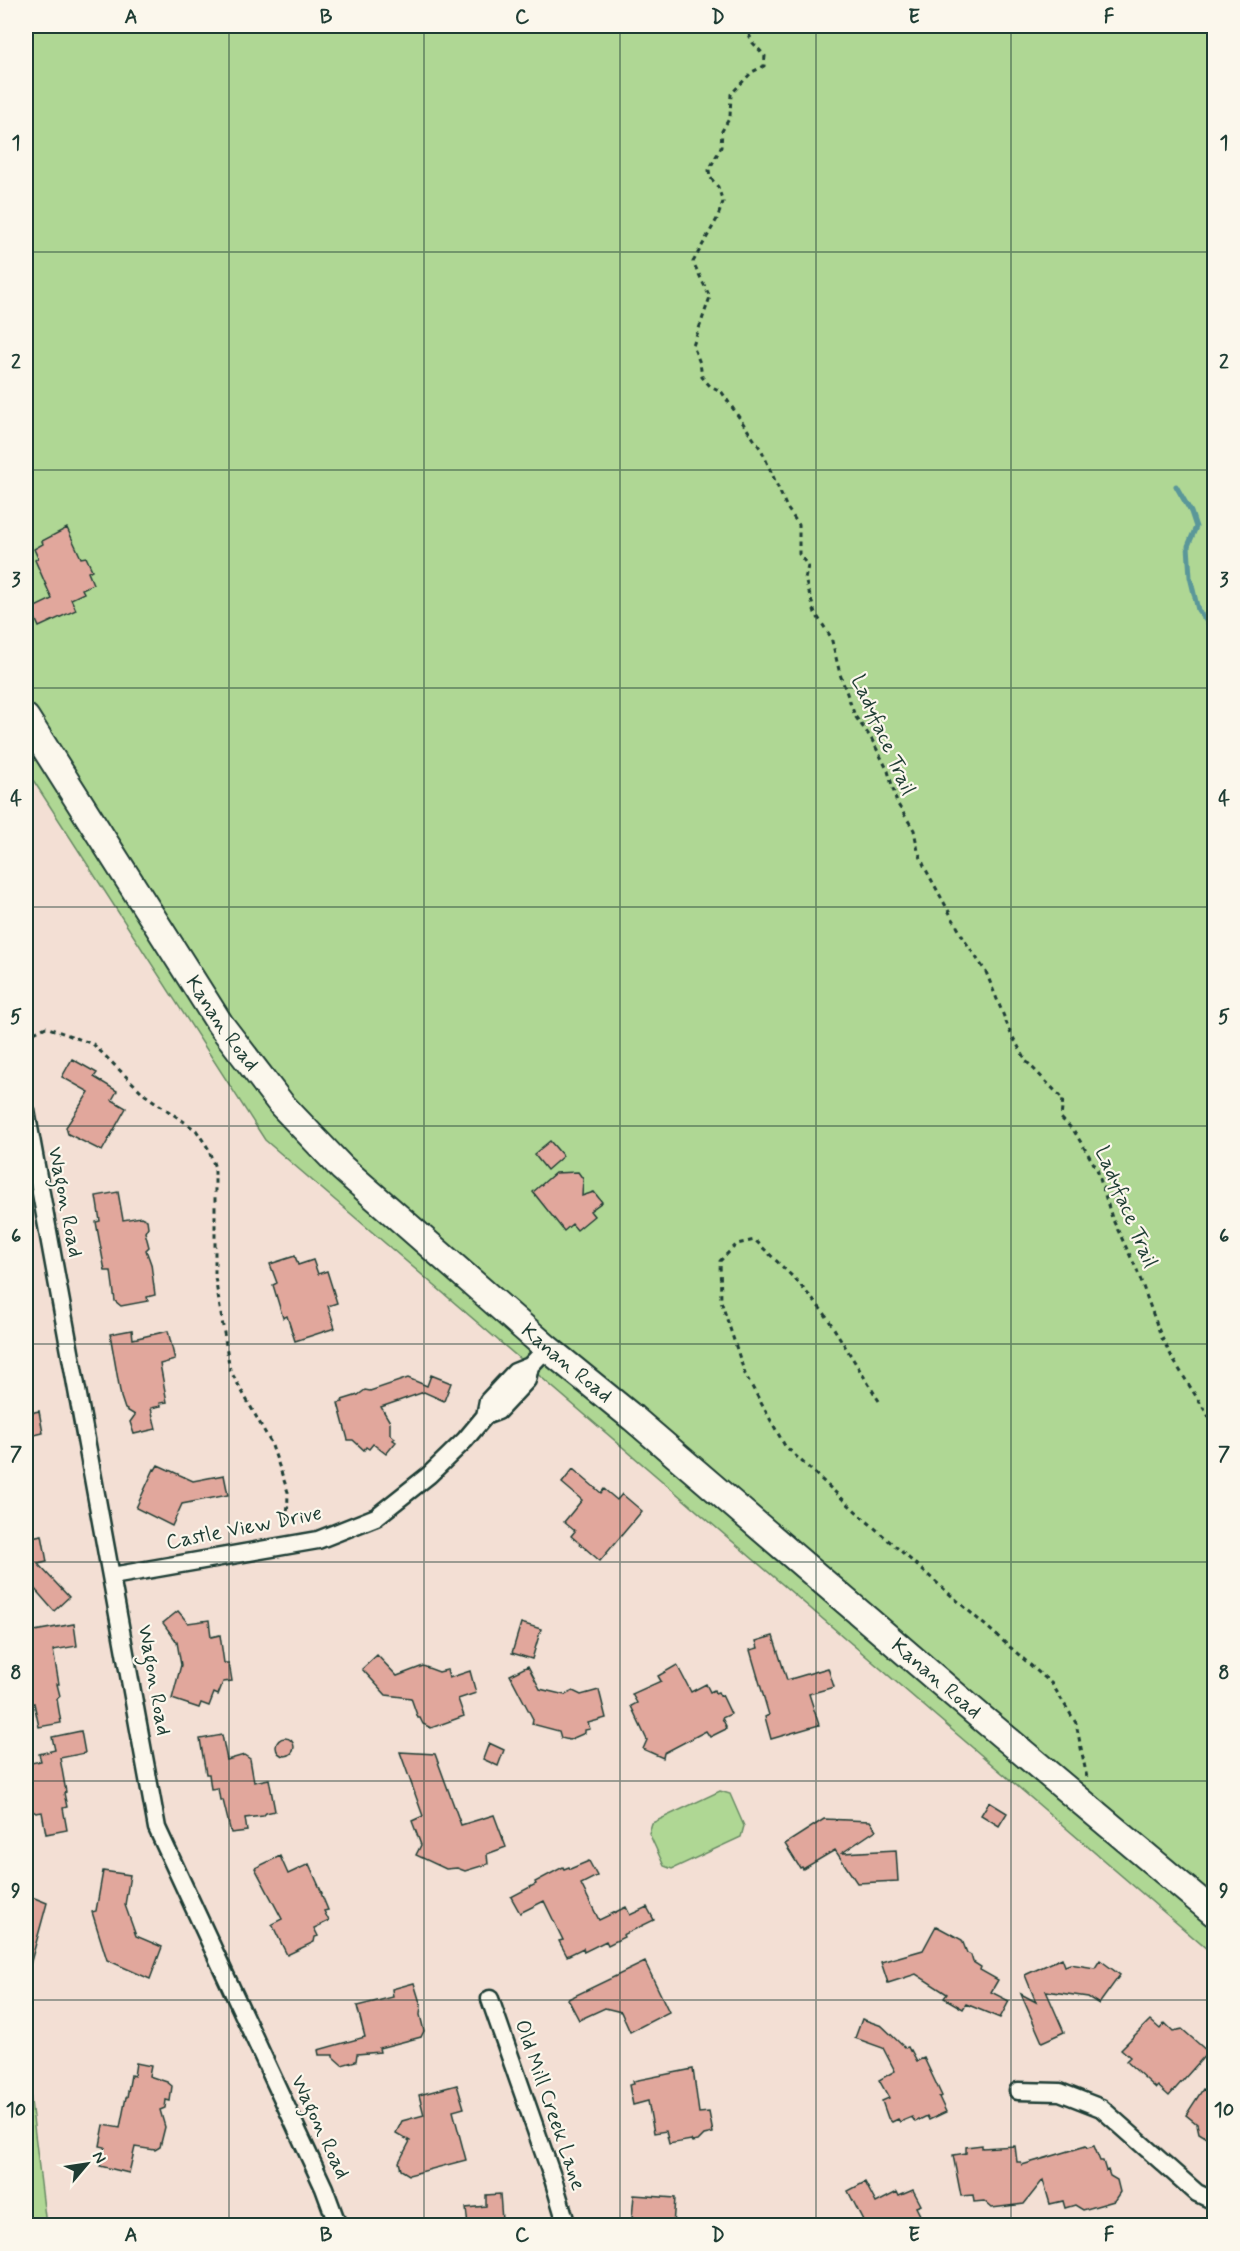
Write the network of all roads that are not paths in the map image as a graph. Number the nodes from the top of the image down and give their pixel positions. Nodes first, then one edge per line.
1 (26, 718) edge
2 (26, 1111) edge
3 (539, 1357) junction
4 (112, 1576) junction
5 (1215, 1913) edge
6 (490, 1999) dead end
7 (1018, 2091) dead end
8 (1215, 2201) edge
9 (338, 2226) edge
10 (567, 2226) edge

1 - 3 main road, Kanan Road
2 - 4 street, Wagon Road
3 - 4 street, Castle View Drive
3 - 5 main road, Kanan Road
4 - 9 street, Wagon Road
6 - 10 street, Old Mill Creek Lane
7 - 8 street

